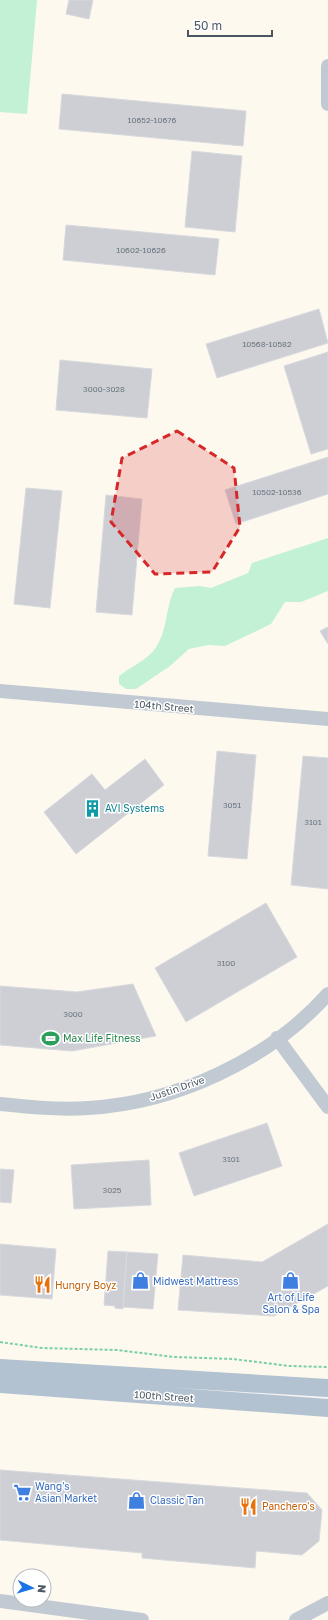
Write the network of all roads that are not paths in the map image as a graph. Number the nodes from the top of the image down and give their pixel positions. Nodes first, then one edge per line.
1 (328, 66) edge
2 (328, 104) edge
3 (0, 691) edge
4 (328, 719) edge
5 (328, 994) edge
6 (277, 1038) junction
7 (0, 1104) edge
8 (328, 1107) edge
9 (0, 1368) edge
10 (0, 1384) edge
11 (328, 1388) edge
12 (328, 1408) edge
13 (0, 1602) edge
14 (328, 1603) edge
15 (142, 1620) edge
16 (296, 1620) edge

1 - 2 street
3 - 4 street, 104th Street
5 - 6 street, Justin Drive
6 - 7 street, Justin Drive
6 - 8 street
9 - 11 main road, 100th Street
10 - 12 main road, 100th Street
13 - 15 street
14 - 16 street

